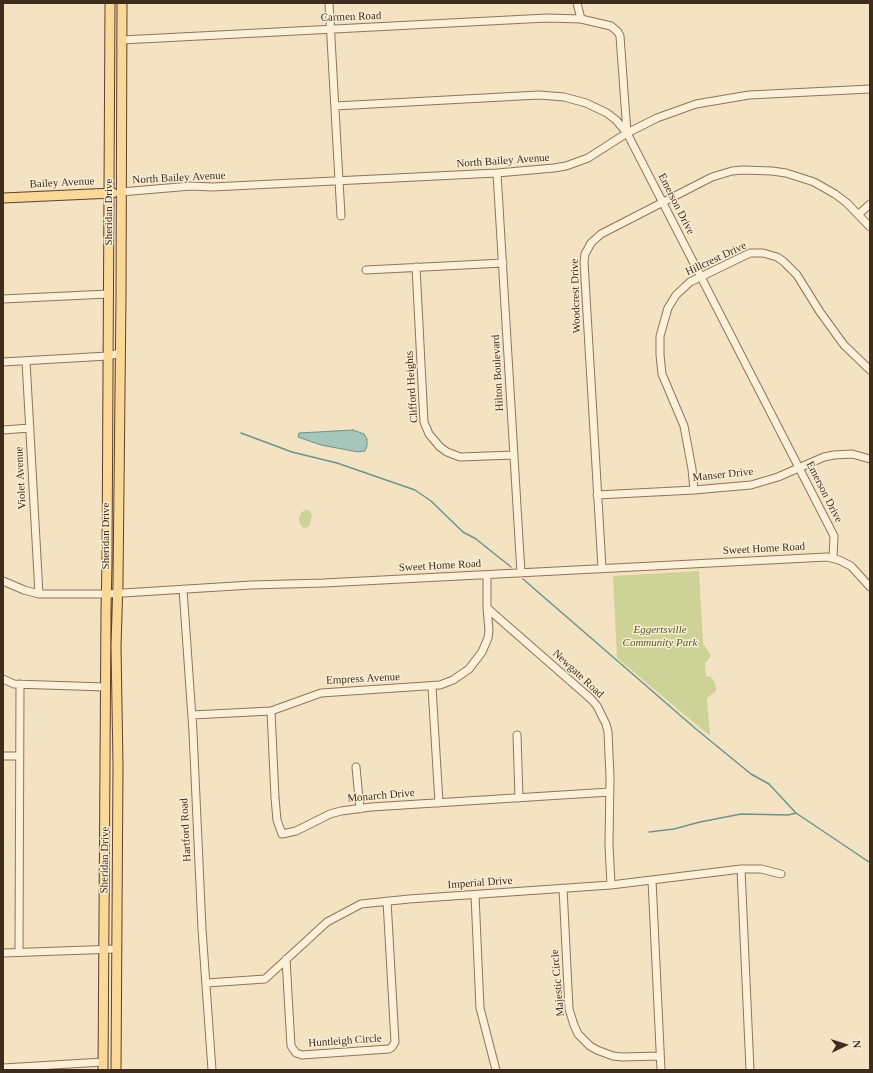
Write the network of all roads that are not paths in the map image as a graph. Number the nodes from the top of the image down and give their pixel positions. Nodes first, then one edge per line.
1 (110, 3) edge
2 (122, 3) edge
3 (329, 3) edge
4 (578, 3) edge
5 (580, 19) junction
6 (331, 28) junction
7 (122, 40) junction
8 (870, 89) edge
9 (335, 106) junction
10 (627, 133) junction
11 (497, 173) junction
12 (339, 180) junction
13 (121, 192) junction
14 (109, 193) junction
15 (3, 198) edge
16 (662, 202) junction
17 (870, 204) edge
18 (858, 214) junction
19 (341, 216) dead end
20 (870, 227) edge
21 (503, 263) junction
22 (416, 267) junction
23 (366, 270) dead end
24 (701, 276) junction
25 (108, 294) junction
26 (3, 299) edge
27 (120, 353) junction
28 (108, 356) junction
29 (26, 361) junction
30 (3, 362) edge
31 (870, 370) edge
32 (30, 428) junction
33 (3, 430) edge
34 (514, 455) junction
35 (870, 459) edge
36 (799, 468) junction
37 (694, 490) junction
38 (597, 495) junction
39 (834, 558) junction
40 (602, 568) junction
41 (521, 573) junction
42 (487, 575) junction
43 (3, 581) edge
44 (870, 587) edge
45 (183, 589) junction
46 (117, 593) junction
47 (39, 594) junction
48 (107, 594) junction
49 (487, 608) junction
50 (3, 679) edge
51 (20, 684) junction
52 (105, 687) junction
53 (432, 687) junction
54 (271, 711) junction
55 (192, 715) junction
56 (517, 735) dead end
57 (3, 756) edge
58 (19, 756) junction
59 (356, 767) dead end
60 (610, 792) junction
61 (519, 798) junction
62 (439, 803) junction
63 (360, 809) junction
64 (740, 869) junction
65 (781, 874) dead end
66 (652, 880) junction
67 (611, 885) junction
68 (562, 888) junction
69 (474, 895) junction
70 (387, 901) junction
71 (104, 949) junction
72 (116, 949) junction
73 (19, 952) junction
74 (3, 953) edge
75 (286, 959) junction
76 (207, 982) junction
77 (660, 1056) junction
78 (103, 1066) edge
79 (3, 1068) edge
80 (116, 1070) edge
81 (212, 1070) edge
82 (496, 1070) edge
83 (661, 1070) edge
84 (750, 1070) edge

1 - 14 main road, Sheridan Drive
2 - 7 main road, Sheridan Drive
3 - 6 street
4 - 5 street
5 - 6 street, Carmen Road
5 - 10 street, Carmen Road
6 - 7 street, Carmen Road
6 - 9 street
7 - 13 main road, Sheridan Drive
8 - 10 street, North Bailey Avenue
9 - 10 street, Emerson Drive
9 - 12 street
10 - 11 street, North Bailey Avenue
10 - 16 street, Emerson Drive
11 - 12 street, North Bailey Avenue
11 - 21 street, Hilton Boulevard
12 - 13 street, North Bailey Avenue
12 - 19 street
13 - 14 main road, Bailey Avenue
13 - 27 main road, Sheridan Drive
14 - 15 main road, Bailey Avenue
14 - 25 main road, Sheridan Drive
16 - 18 street, Woodcrest Drive
16 - 24 street, Emerson Drive
16 - 38 street, Woodcrest Drive
17 - 18 street
18 - 20 street, Woodcrest Drive
21 - 22 street
21 - 34 street, Hilton Boulevard
22 - 23 street
22 - 34 street, Clifford Heights
24 - 31 street, Hillcrest Drive
24 - 36 street, Emerson Drive
24 - 37 street, Hillcrest Drive
25 - 26 street
25 - 28 main road, Sheridan Drive
27 - 28 street
27 - 46 main road, Sheridan Drive
28 - 29 street
28 - 48 main road, Sheridan Drive
29 - 30 street
29 - 32 street, Violet Avenue
32 - 33 street
32 - 47 street, Violet Avenue
34 - 41 street, Hilton Boulevard
35 - 36 street, Manser Drive
36 - 37 street, Manser Drive
36 - 39 street, Emerson Drive
37 - 38 street, Manser Drive
38 - 40 street, Woodcrest Drive
39 - 40 street, Sweet Home Road
39 - 44 street, Sweet Home Road
40 - 41 street, Sweet Home Road
41 - 42 street, Sweet Home Road
42 - 45 street, Sweet Home Road
42 - 49 street
43 - 47 street, Sweet Home Road
45 - 46 street, Sweet Home Road
45 - 55 street, Hartford Road
46 - 48 street, Sweet Home Road
46 - 72 main road, Sheridan Drive
47 - 48 street, Sweet Home Road
48 - 52 main road, Sheridan Drive
49 - 53 street, Empress Avenue
49 - 60 street, Newgate Road
50 - 51 street
51 - 52 street
51 - 58 street
52 - 71 main road, Sheridan Drive
53 - 54 street, Empress Avenue
53 - 62 street
54 - 55 street, Empress Avenue
54 - 63 street, Monarch Drive
55 - 76 street, Hartford Road
56 - 61 street
57 - 58 street
58 - 73 street
59 - 63 street
60 - 61 street, Monarch Drive
60 - 67 street, Newgate Road
61 - 62 street, Monarch Drive
62 - 63 street, Monarch Drive
64 - 65 street, Imperial Drive
64 - 66 street, Imperial Drive
64 - 84 street
66 - 67 street, Imperial Drive
66 - 77 street
67 - 68 street, Imperial Drive
68 - 69 street, Imperial Drive
68 - 77 street, Majestic Circle
69 - 70 street, Imperial Drive
69 - 82 street
70 - 75 street, Imperial Drive
70 - 75 street, Huntleigh Circle
71 - 72 street
71 - 73 street
71 - 78 main road, Sheridan Drive
72 - 80 main road, Sheridan Drive
73 - 74 street
75 - 76 street, Imperial Drive
76 - 81 street, Hartford Road
77 - 83 street
78 - 79 street

